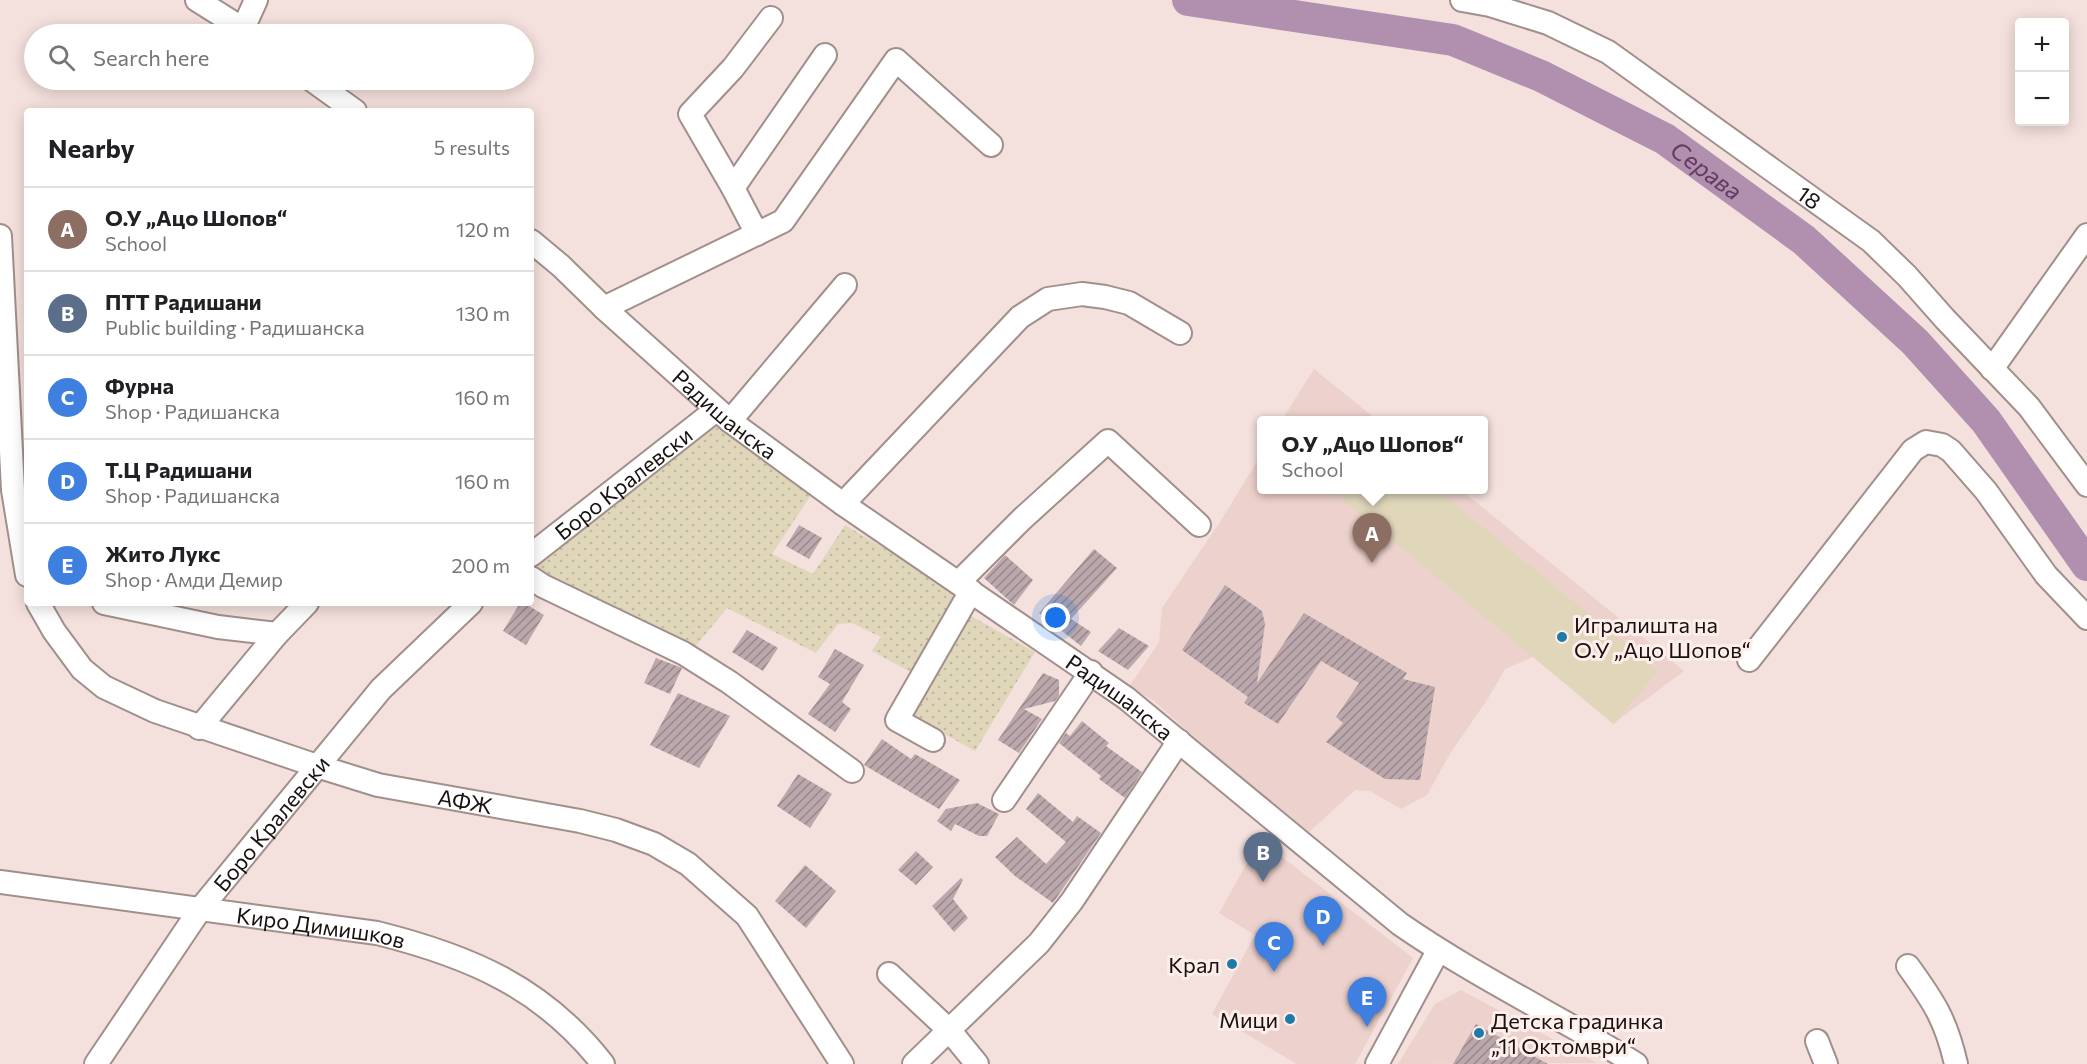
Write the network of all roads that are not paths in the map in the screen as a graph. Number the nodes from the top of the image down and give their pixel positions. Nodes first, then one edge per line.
1 (197, 0) edge
2 (256, 0) edge
3 (1462, 0) edge
4 (771, 18) dead end
5 (234, 24) edge
6 (249, 24) edge
7 (825, 55) dead end
8 (326, 90) edge
9 (351, 108) edge
10 (991, 145) dead end
11 (734, 188) junction
12 (757, 234) junction
13 (2087, 234) edge
14 (0, 236) edge
15 (534, 244) edge
16 (845, 285) dead end
17 (604, 308) junction
18 (1180, 333) dead end
19 (1992, 369) junction
20 (723, 415) junction
21 (2087, 485) edge
22 (843, 504) junction
23 (1198, 525) dead end
24 (534, 553) edge
25 (24, 557) edge
26 (534, 580) edge
27 (965, 586) junction
28 (40, 606) edge
29 (118, 606) edge
30 (304, 606) edge
31 (468, 606) edge
32 (2087, 618) edge
33 (277, 634) junction
34 (1749, 660) dead end
35 (1091, 672) junction
36 (199, 728) junction
37 (933, 740) dead end
38 (1179, 741) junction
39 (317, 766) junction
40 (852, 771) dead end
41 (1004, 800) dead end
42 (0, 882) edge
43 (201, 908) junction
44 (1438, 951) junction
45 (1908, 966) dead end
46 (889, 974) dead end
47 (950, 1031) junction
48 (1817, 1041) dead end
49 (96, 1064) edge
50 (603, 1064) edge
51 (842, 1064) edge
52 (914, 1064) edge
53 (976, 1064) edge
54 (1377, 1064) edge
55 (1636, 1064) edge
56 (1826, 1064) edge
57 (1956, 1064) edge

1 - 5 street
2 - 6 street
3 - 19 street, 18
4 - 11 street
7 - 11 street
8 - 9 street
10 - 12 street
11 - 12 street
12 - 17 street
13 - 19 street
14 - 25 street
15 - 17 street, Радишанска
16 - 20 street, Боро Кралевски
17 - 20 street, Радишанска
18 - 22 street
19 - 21 street, 18
20 - 22 street, Радишанска
20 - 24 street, Боро Кралевски
22 - 27 street, Радишанска
23 - 27 street
26 - 40 street
27 - 35 street, Радишанска
27 - 37 street
28 - 36 street, АФЖ
29 - 33 street
30 - 33 street
31 - 39 street, Боро Кралевски
32 - 34 street
33 - 36 street
35 - 38 street, Радишанска
35 - 41 street
36 - 39 street, АФЖ
38 - 44 street, Радишанска
38 - 47 street
39 - 43 street, Боро Кралевски
39 - 51 street, АФЖ
42 - 43 street, Киро Димишков
43 - 49 street, Боро Кралевски
43 - 50 street, Киро Димишков
44 - 54 street
44 - 55 street, Радишанска
45 - 57 street
46 - 47 street
47 - 52 street
47 - 53 street
48 - 56 street

